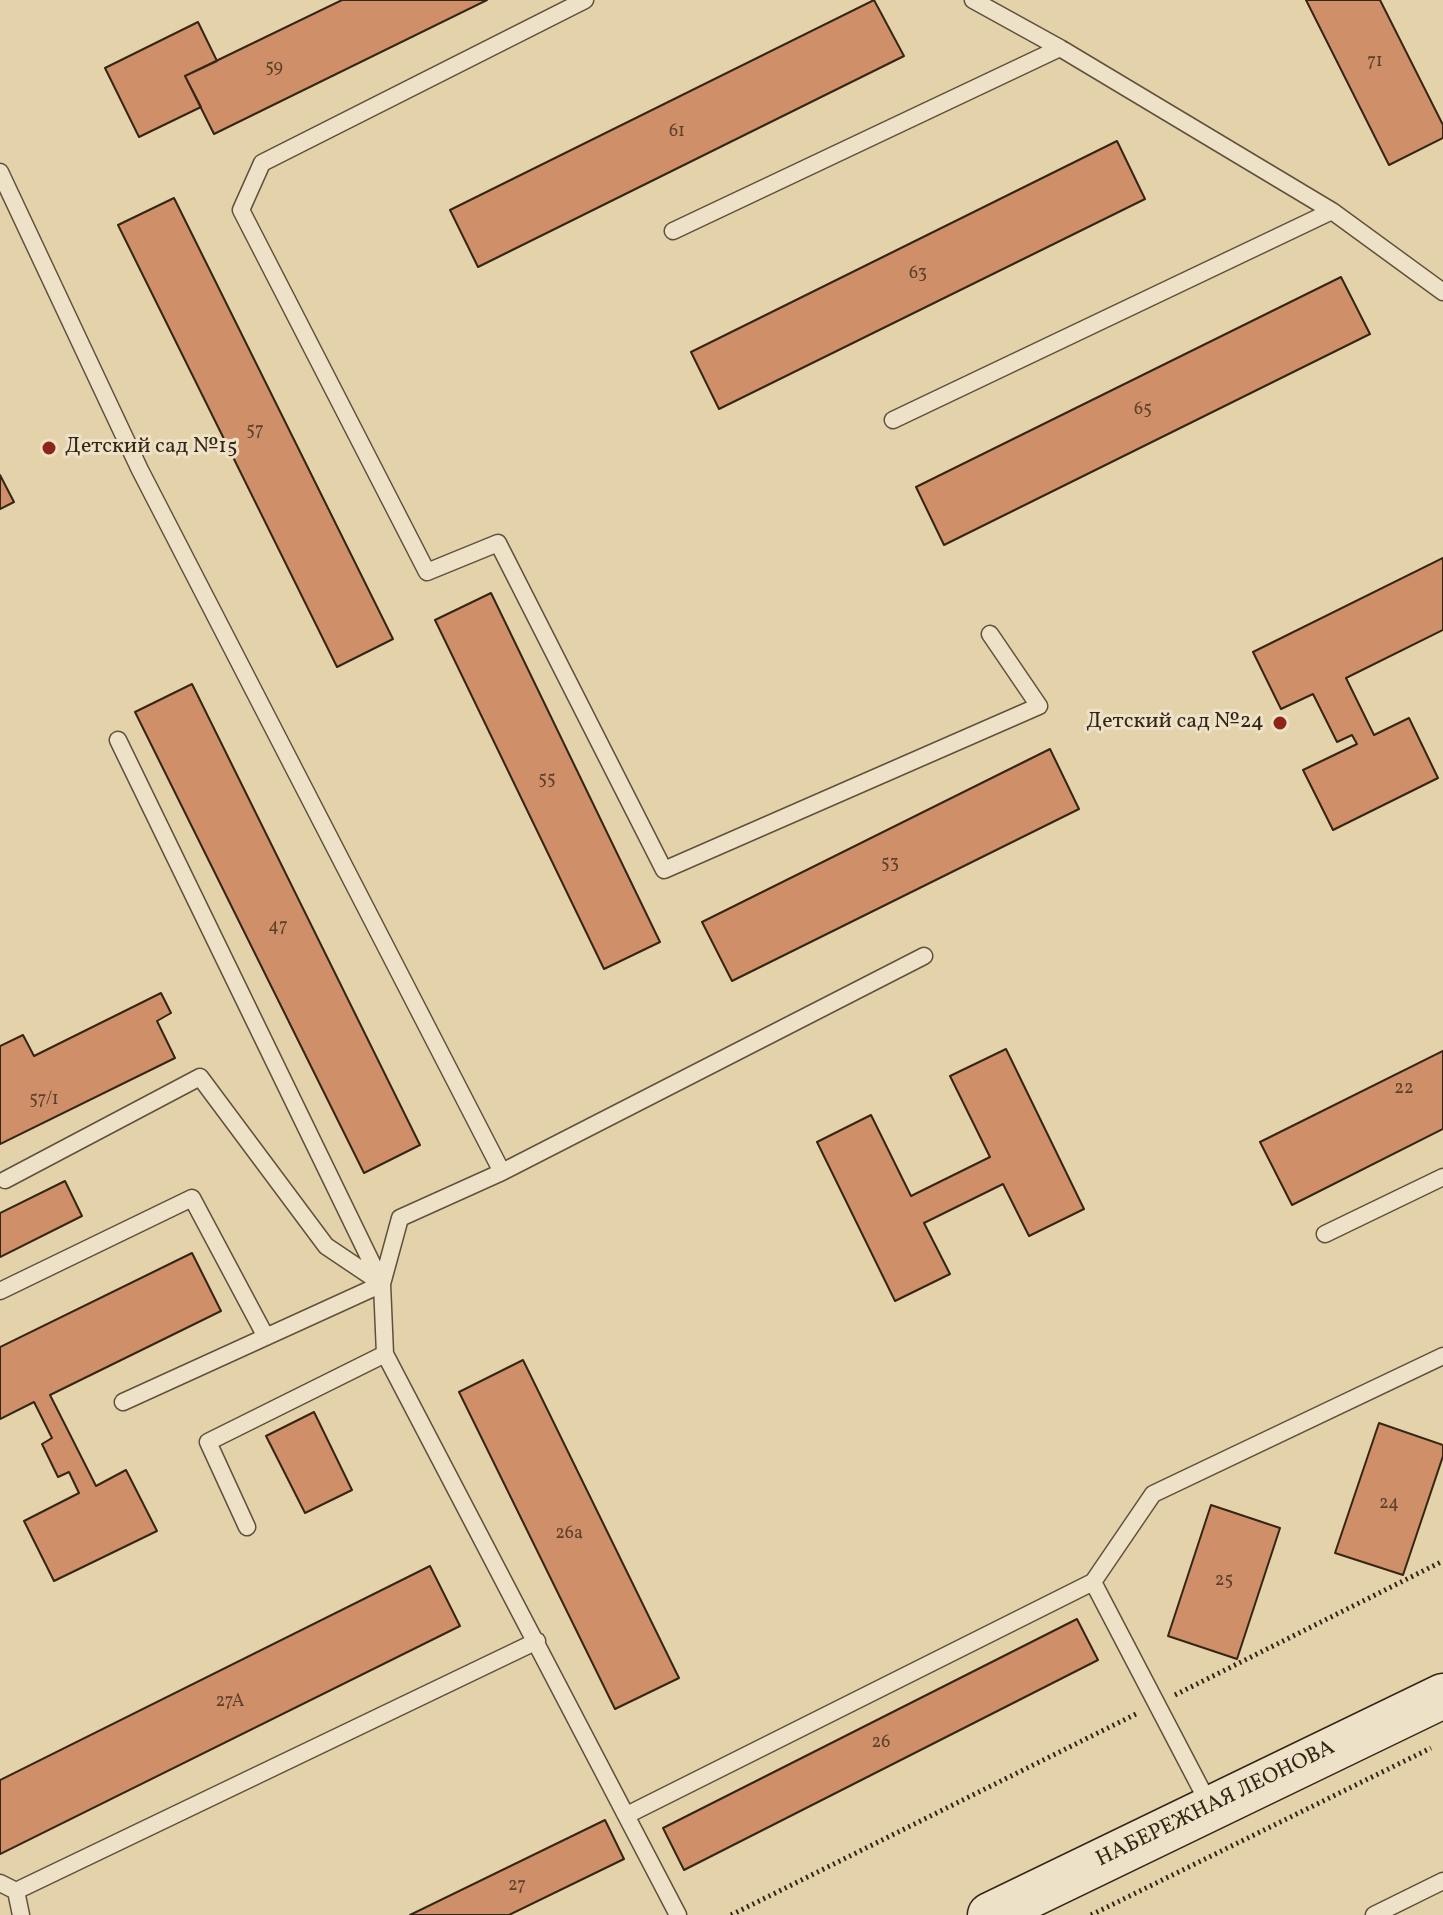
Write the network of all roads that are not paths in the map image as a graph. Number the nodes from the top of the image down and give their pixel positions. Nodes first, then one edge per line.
1 (585, 0) edge
2 (973, 0) edge
3 (1060, 48) junction
4 (0, 172) edge
5 (1332, 211) junction
6 (673, 231) dead end
7 (1443, 292) edge
8 (893, 420) dead end
9 (990, 634) dead end
10 (118, 740) dead end
11 (924, 956) dead end
12 (502, 1172) junction
13 (1443, 1177) edge
14 (5, 1180) dead end
15 (1325, 1234) dead end
16 (382, 1284) junction
17 (0, 1291) edge
18 (266, 1337) junction
19 (385, 1354) junction
20 (1443, 1356) edge
21 (123, 1402) dead end
22 (247, 1527) dead end
23 (1093, 1582) junction
24 (537, 1641) junction
25 (1443, 1696) edge
26 (1210, 1807) junction
27 (627, 1815) junction
28 (1443, 1881) edge
29 (0, 1883) edge
30 (16, 1891) junction
31 (21, 1915) edge
32 (678, 1915) edge
33 (990, 1915) edge
34 (1374, 1915) edge

1 - 9 lane
2 - 3 lane
3 - 5 lane
3 - 6 lane
4 - 12 lane
5 - 7 lane
5 - 8 lane
10 - 16 lane
11 - 12 lane
12 - 16 lane
13 - 15 lane
14 - 16 lane
16 - 18 lane
16 - 19 lane
17 - 18 lane
18 - 21 lane
19 - 22 lane
19 - 24 lane
20 - 23 lane
23 - 26 lane
23 - 27 lane
24 - 27 lane
24 - 30 lane
25 - 26 main road, НАБЕРЕЖНАЯ ЛЕОНОВА
26 - 33 main road, НАБЕРЕЖНАЯ ЛЕОНОВА
27 - 32 lane
28 - 34 lane
29 - 30 lane
30 - 31 lane

